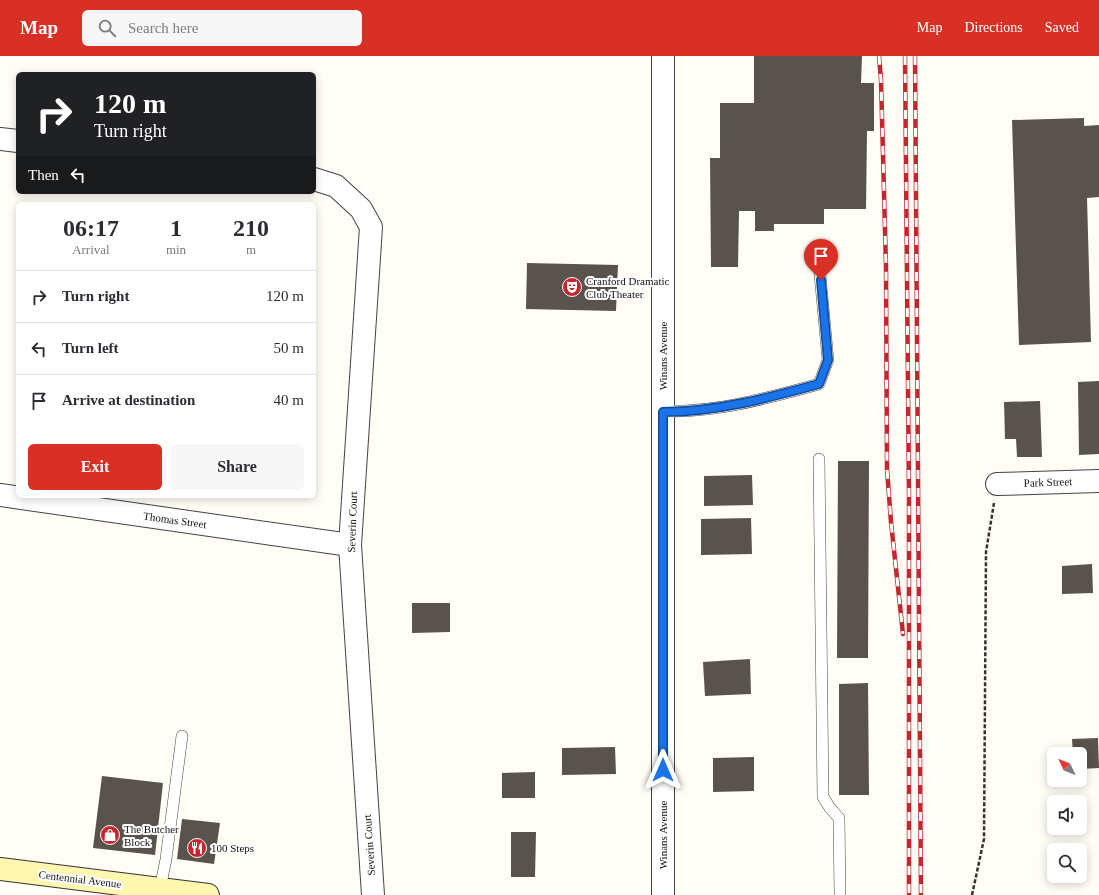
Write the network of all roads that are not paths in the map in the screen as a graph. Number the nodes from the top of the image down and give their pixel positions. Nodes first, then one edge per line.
1 (663, 56) edge
2 (0, 139) edge
3 (16, 141) edge
4 (316, 180) edge
5 (819, 264) dead end
6 (663, 412) junction
7 (819, 460) dead end
8 (1099, 481) edge
9 (997, 484) road end
10 (0, 496) edge
11 (350, 545) junction
12 (182, 736) dead end
13 (0, 869) edge
14 (153, 891) edge
15 (208, 895) edge
16 (372, 895) edge
17 (663, 895) edge
18 (840, 895) edge

1 - 6 street, Winans Avenue
2 - 3 street
4 - 11 street, Severin Court
5 - 6 lane
6 - 17 street, Winans Avenue
7 - 18 lane
8 - 9 street, Park Street
10 - 11 street, Thomas Street
11 - 16 street, Severin Court
12 - 14 lane
13 - 14 street, Centennial Avenue
14 - 15 street, Centennial Avenue

